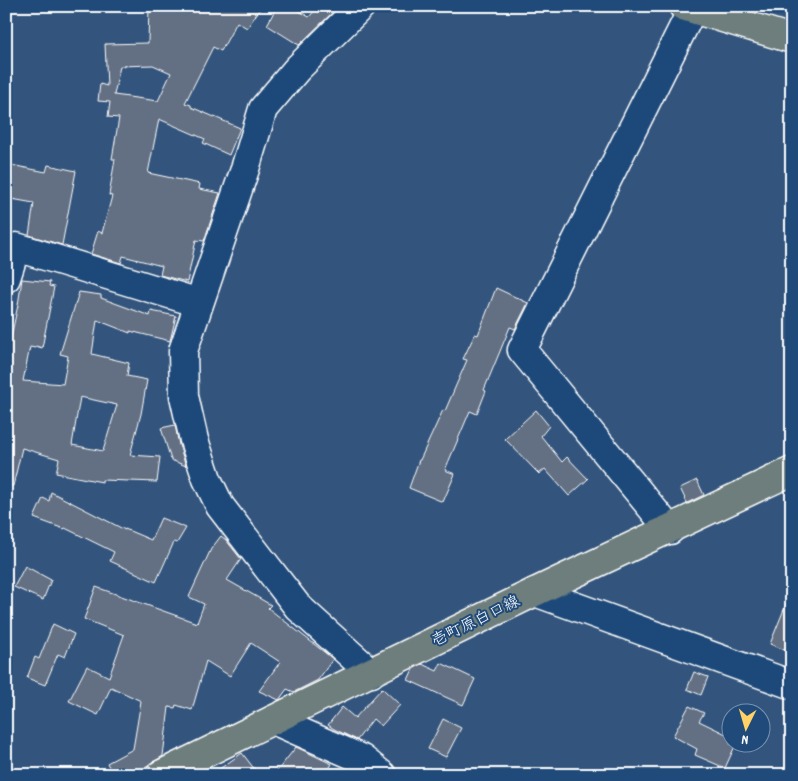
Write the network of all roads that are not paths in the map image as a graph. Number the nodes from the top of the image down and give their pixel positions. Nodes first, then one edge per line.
1 (361, 6) edge
2 (690, 7) edge
3 (792, 39) edge
4 (6, 278) edge
5 (199, 302) junction
6 (792, 471) edge
7 (670, 530) junction
8 (535, 592) junction
9 (371, 673) junction
10 (792, 685) edge
11 (273, 720) junction
12 (160, 775) edge
13 (382, 775) edge

1 - 5 street
2 - 3 main road
2 - 7 street
4 - 5 street
5 - 9 street
6 - 7 main road, 壱町原白口線
7 - 8 main road, 壱町原白口線
8 - 9 main road, 壱町原白口線
8 - 10 street
9 - 11 main road, 壱町原白口線
11 - 12 main road, 壱町原白口線
11 - 13 street

